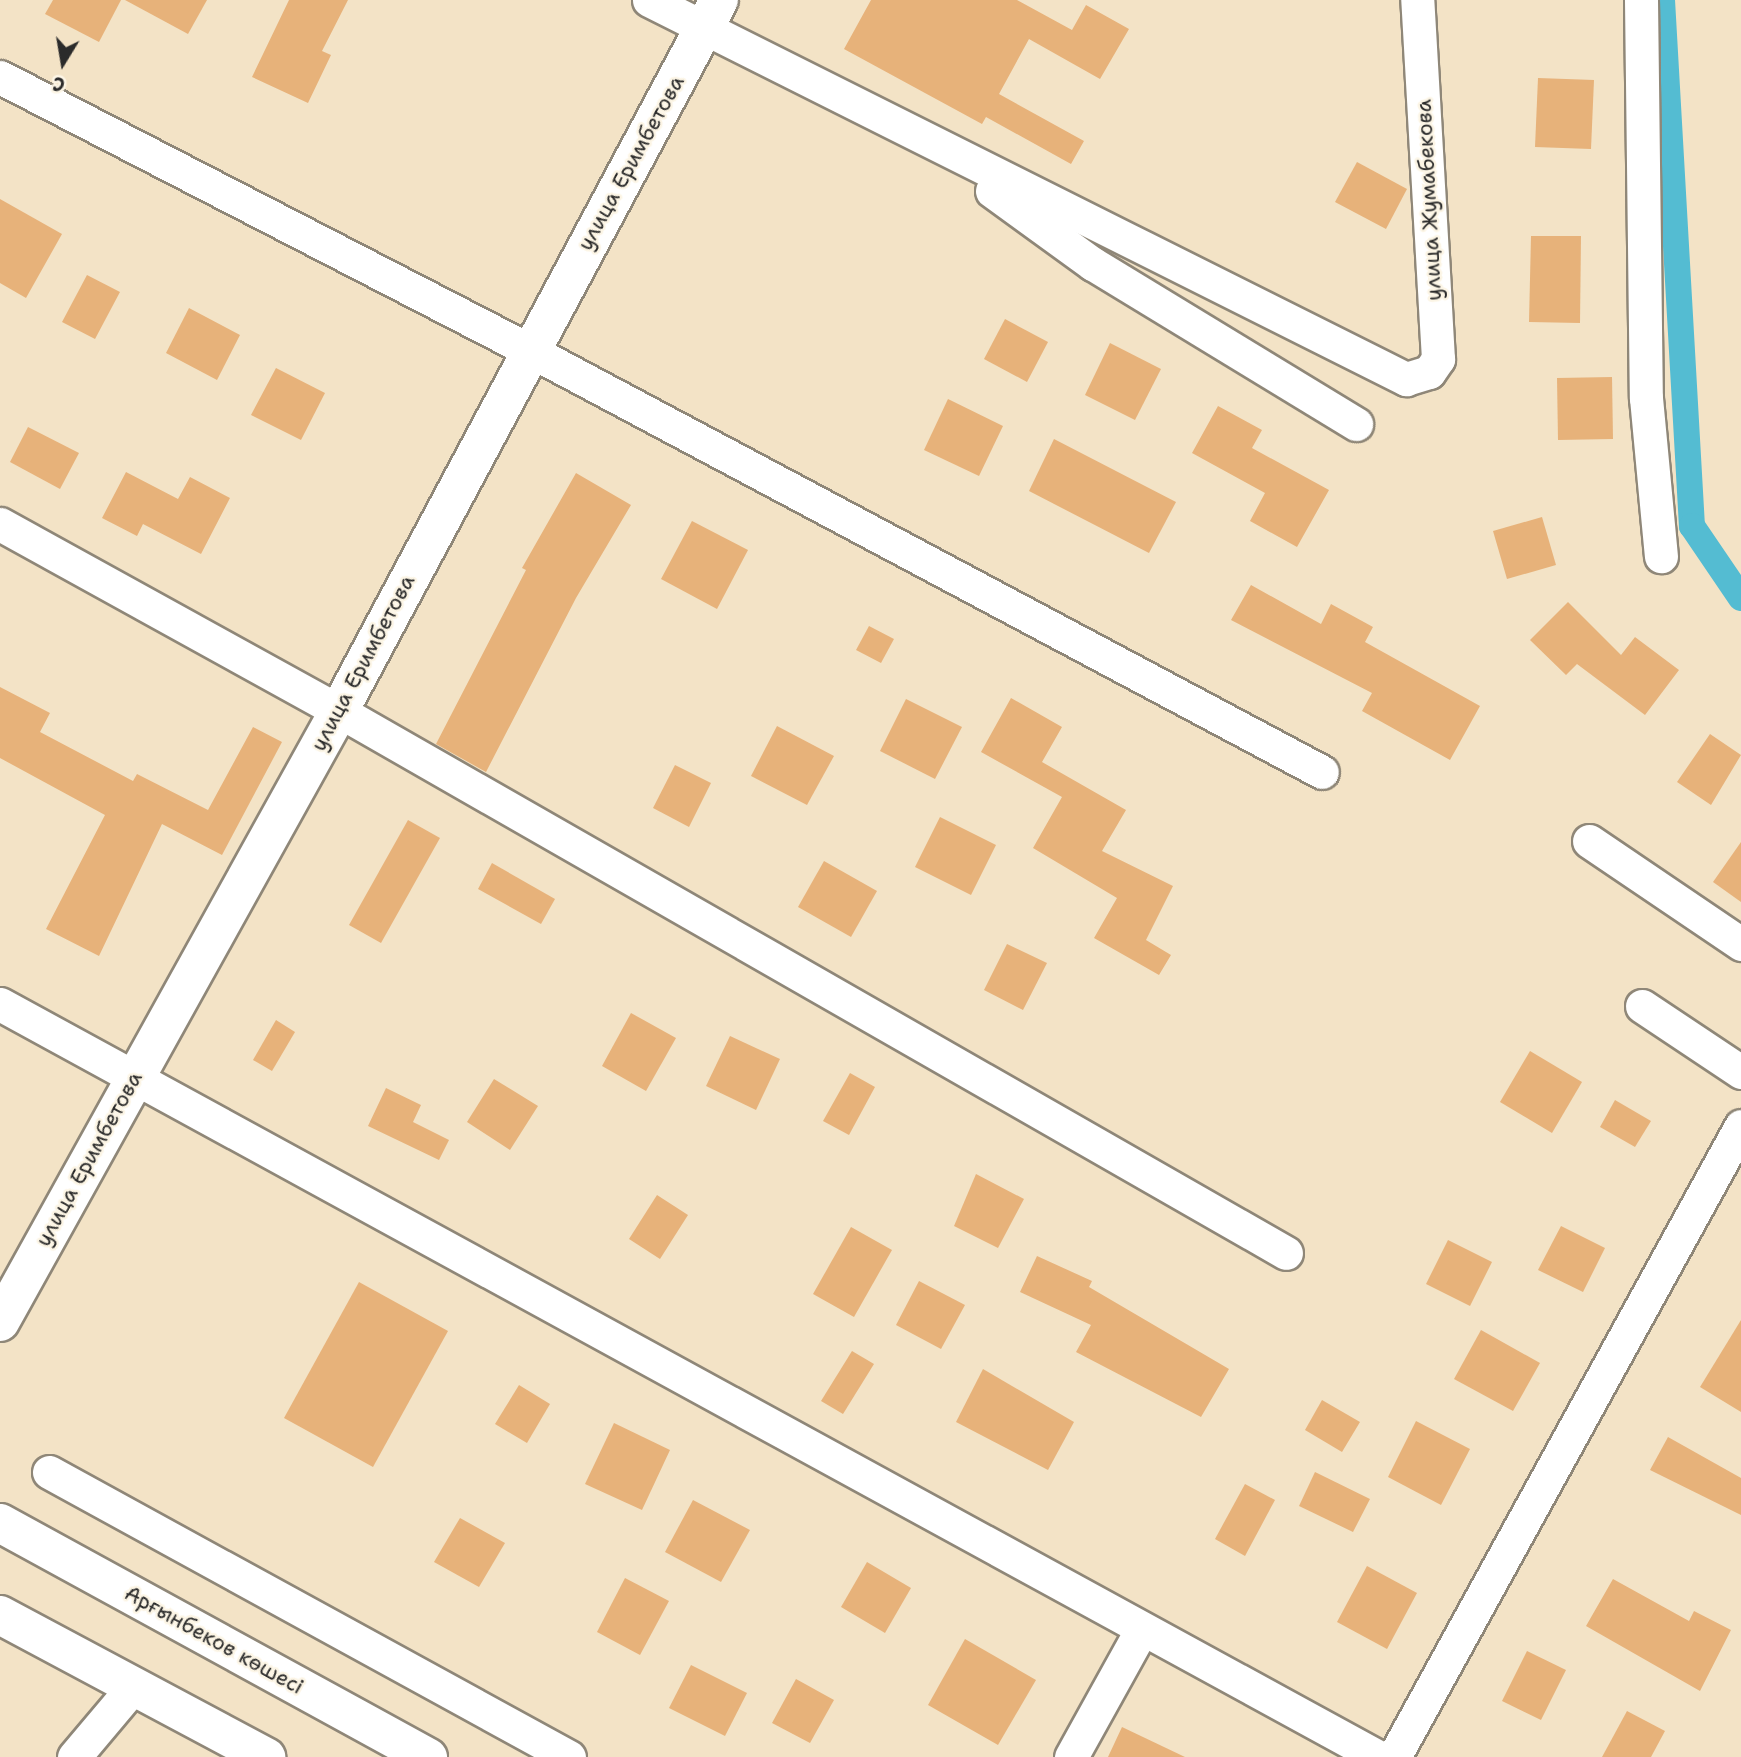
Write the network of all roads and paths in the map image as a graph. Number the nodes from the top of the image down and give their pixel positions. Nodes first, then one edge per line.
1 (649, 0) edge
2 (1417, 0) edge
3 (1641, 0) edge
4 (711, 15) edge
5 (0, 77) edge
6 (913, 134) junction
7 (529, 350) junction
8 (1356, 425) dead end
9 (0, 524) edge
10 (1661, 556) dead end
11 (339, 710) junction
12 (1322, 772) dead end
13 (1589, 841) dead end
14 (1741, 944) edge
15 (0, 1004) edge
16 (1642, 1006) dead end
17 (1741, 1072) edge
18 (134, 1076) junction
19 (1741, 1126) edge
20 (1286, 1253) dead end
21 (0, 1321) edge
22 (49, 1472) dead end
23 (0, 1523) edge
24 (0, 1615) edge
25 (1142, 1629) junction
26 (133, 1687) junction
27 (75, 1757) edge
28 (266, 1757) edge
29 (428, 1757) edge
30 (569, 1757) edge
31 (1071, 1757) edge
32 (1378, 1757) edge
33 (1394, 1757) edge

1 - 4 street
2 - 6 street, улица Жумабекова
3 - 10 street
4 - 6 street
4 - 7 main road, улица Еримбетова
5 - 7 street
6 - 8 street
7 - 11 main road, улица Еримбетова
7 - 12 street
9 - 11 street
11 - 18 main road, улица Еримбетова
11 - 20 street
13 - 14 street
15 - 18 street
16 - 17 street
18 - 21 main road, улица Еримбетова
18 - 25 street
19 - 33 street
22 - 30 street
23 - 29 main road, Арғынбеков көшесі
24 - 26 main road
25 - 31 street
25 - 32 street
26 - 27 street
26 - 28 main road

